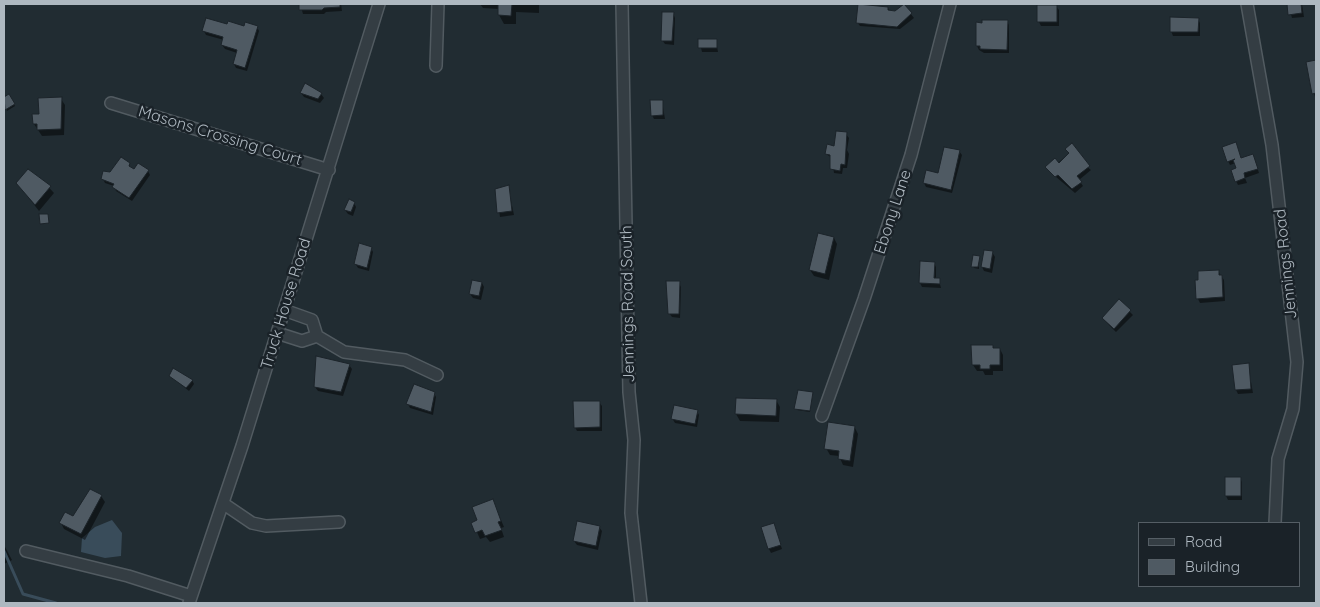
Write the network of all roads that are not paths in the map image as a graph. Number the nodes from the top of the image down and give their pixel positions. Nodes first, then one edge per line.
1 (379, 4) edge
2 (438, 4) edge
3 (622, 4) edge
4 (950, 4) edge
5 (1248, 4) edge
6 (436, 66) dead end
7 (111, 103) dead end
8 (329, 170) junction
9 (284, 310) junction
10 (277, 334) junction
11 (317, 336) junction
12 (437, 375) dead end
13 (822, 416) dead end
14 (224, 504) junction
15 (339, 522) dead end
16 (1275, 522) edge
17 (26, 551) dead end
18 (190, 600) edge
19 (641, 603) edge

1 - 8 street, Truck House Road
2 - 6 street
3 - 19 street, Jennings Road South
4 - 13 street, Ebony Lane
5 - 16 street, Jennings Road
7 - 8 street, Masons Crossing Court
8 - 9 street, Truck House Road
9 - 10 street, Truck House Road
9 - 11 street
10 - 11 street
10 - 14 street, Truck House Road
11 - 12 street
14 - 15 street
14 - 18 street, Truck House Road
17 - 18 street

